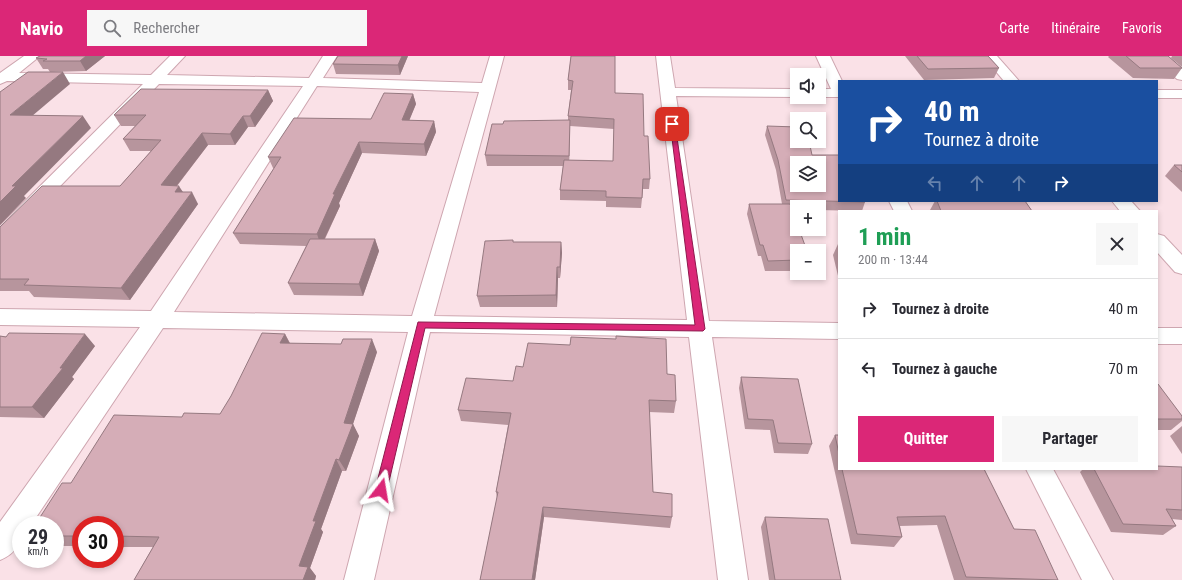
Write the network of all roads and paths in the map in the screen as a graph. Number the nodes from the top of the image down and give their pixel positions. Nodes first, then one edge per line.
1 (33, 56) edge
2 (178, 56) edge
3 (330, 56) edge
4 (497, 56) edge
5 (663, 56) edge
6 (824, 56) edge
7 (990, 56) edge
8 (1158, 56) edge
9 (1182, 76) edge
10 (2, 79) edge
11 (155, 79) junction
12 (1011, 80) edge
13 (313, 82) junction
14 (838, 87) edge
15 (488, 88) junction
16 (668, 92) junction
17 (790, 93) edge
18 (826, 93) edge
19 (838, 93) edge
20 (1158, 94) edge
21 (1182, 94) edge
22 (1123, 202) edge
23 (1130, 210) edge
24 (0, 237) edge
25 (1158, 241) edge
26 (1182, 267) edge
27 (0, 317) edge
28 (157, 320) junction
29 (421, 324) junction
30 (700, 329) junction
31 (838, 331) edge
32 (1158, 336) edge
33 (1182, 336) edge
34 (1040, 470) edge
35 (0, 546) edge
36 (359, 580) edge
37 (733, 580) edge
38 (1098, 580) edge

1 - 10 street
2 - 11 street
3 - 13 street
4 - 15 street
5 - 16 street
6 - 14 street
7 - 12 street
8 - 9 street
10 - 11 street
11 - 13 street
11 - 24 street
13 - 15 street
13 - 28 street
15 - 29 street
16 - 17 street
16 - 30 street
18 - 19 street
20 - 21 street
22 - 23 street
25 - 26 street
27 - 28 street
28 - 29 street
28 - 35 street
29 - 30 street
29 - 36 street
30 - 31 street
30 - 37 street
32 - 33 street
34 - 38 street

